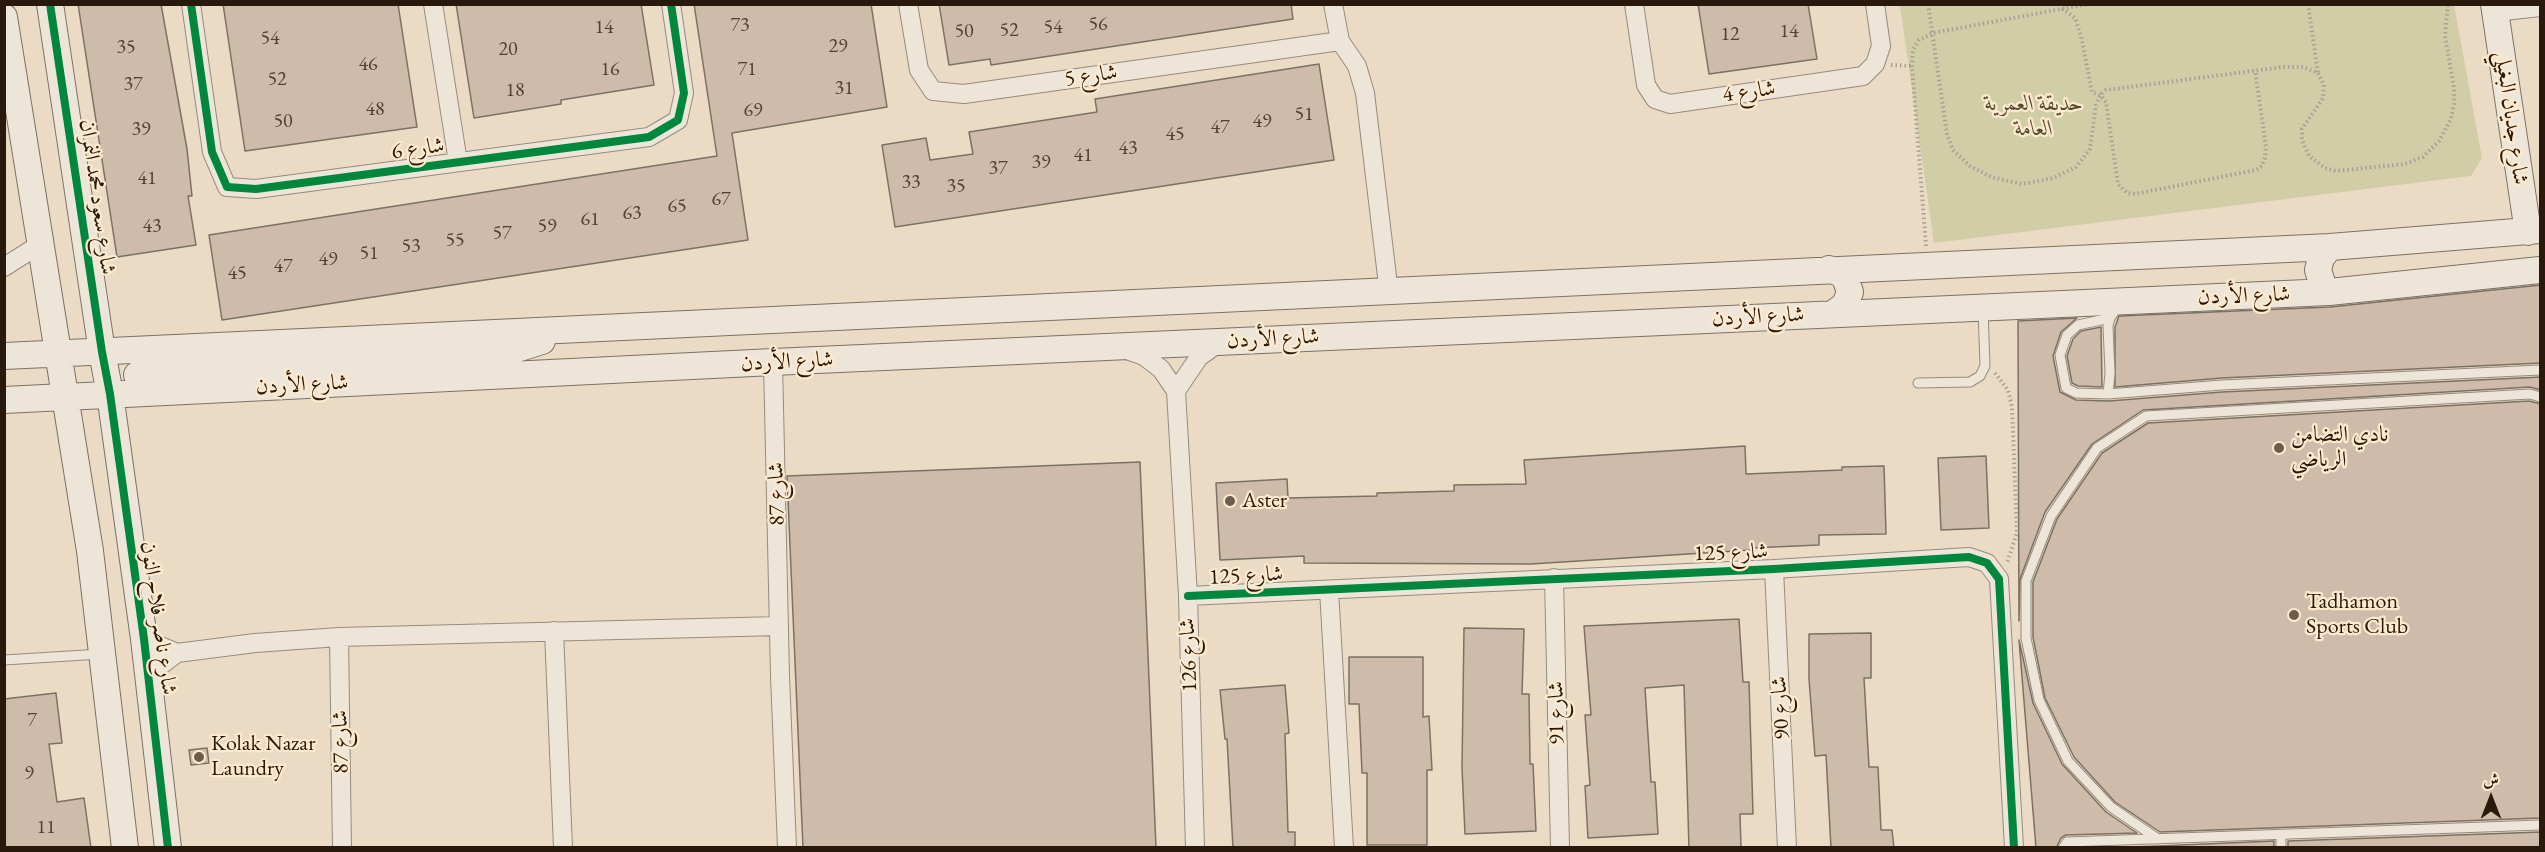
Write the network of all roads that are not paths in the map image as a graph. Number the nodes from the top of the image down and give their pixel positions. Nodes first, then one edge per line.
1 (50, 4) edge
2 (191, 4) edge
3 (433, 4) edge
4 (671, 4) edge
5 (908, 4) edge
6 (1333, 4) edge
7 (1634, 4) edge
8 (1875, 4) edge
9 (2541, 7) edge
10 (2494, 8) edge
11 (4, 17) edge
12 (1340, 41) junction
13 (458, 162) junction
14 (2534, 231) edge
15 (39, 245) junction
16 (2330, 247) junction
17 (4, 267) edge
18 (1829, 269) junction
19 (2541, 270) edge
20 (2329, 292) junction
21 (1389, 293) junction
22 (1983, 307) junction
23 (2117, 309) junction
24 (1834, 313) junction
25 (564, 331) junction
26 (1221, 342) junction
27 (1120, 348) junction
28 (102, 352) junction
29 (4, 356) edge
30 (773, 362) junction
31 (60, 363) junction
32 (2541, 370) edge
33 (4, 383) edge
34 (1918, 383) dead end
35 (108, 386) junction
36 (1176, 391) junction
37 (2108, 394) junction
38 (66, 396) junction
39 (2541, 397) edge
40 (4, 400) edge
41 (1774, 569) junction
42 (1554, 578) junction
43 (1329, 590) junction
44 (1188, 596) junction
45 (779, 626) junction
46 (554, 631) junction
47 (339, 637) junction
48 (144, 639) junction
49 (177, 653) junction
50 (104, 654) junction
51 (4, 660) edge
52 (148, 675) junction
53 (2541, 825) edge
54 (2281, 835) junction
55 (2158, 839) junction
56 (125, 848) edge
57 (168, 848) edge
58 (342, 848) edge
59 (563, 848) edge
60 (787, 848) edge
61 (1195, 848) edge
62 (1344, 848) edge
63 (1560, 848) edge
64 (1787, 848) edge
65 (2014, 848) edge
66 (2063, 848) edge
67 (2282, 848) edge

1 - 28 main road, شارع سعود محمد النمران
2 - 13 street, شارع 6
3 - 13 street, شارع 6
4 - 13 street, شارع 6
5 - 12 street, شارع 5
6 - 12 street
7 - 8 street, شارع 4
9 - 10 street
10 - 14 main road, شارع جديان البغيلي
11 - 15 main road
12 - 21 street
14 - 16 main road, شارع الأردن
15 - 17 street
15 - 31 main road
16 - 18 main road, شارع الأردن
16 - 20 main road
18 - 21 main road, شارع الأردن
18 - 24 main road
19 - 20 main road, شارع الأردن
20 - 23 main road, شارع الأردن
21 - 25 main road, شارع الأردن
22 - 23 main road, شارع الأردن
22 - 24 main road, شارع الأردن
22 - 34 lane
23 - 37 lane
23 - 37 lane
24 - 26 main road, شارع الأردن
25 - 28 main road, شارع الأردن
25 - 35 main road
26 - 27 main road, شارع الأردن
26 - 36 street
27 - 30 main road, شارع الأردن
27 - 36 street
28 - 31 main road, شارع الأردن
28 - 35 main road, شارع سعود محمد النمران
29 - 31 main road, شارع الأردن
30 - 35 main road, شارع الأردن
30 - 45 street, شارع 87
31 - 33 main road
31 - 38 main road
32 - 37 lane
35 - 38 main road, شارع الأردن
35 - 48 main road, شارع ناصر فلاح النون
36 - 44 street, شارع 126
38 - 40 main road, شارع الأردن
38 - 50 main road
39 - 55 lane
41 - 42 street, شارع 125
41 - 64 street, شارع 90
41 - 65 street, شارع 125
42 - 43 street, شارع 125
42 - 63 street, شارع 91
43 - 44 street, شارع 125
43 - 62 street
44 - 61 street, شارع 126
45 - 46 street
45 - 60 street, شارع 87
46 - 47 street
46 - 59 street
47 - 49 street
47 - 58 street, شارع 87
48 - 49 street
48 - 52 main road, شارع ناصر فلاح النون
49 - 52 street
50 - 51 lane
50 - 56 main road
52 - 57 main road, شارع ناصر فلاح النون
53 - 54 lane
54 - 55 lane
54 - 67 lane
55 - 66 lane

